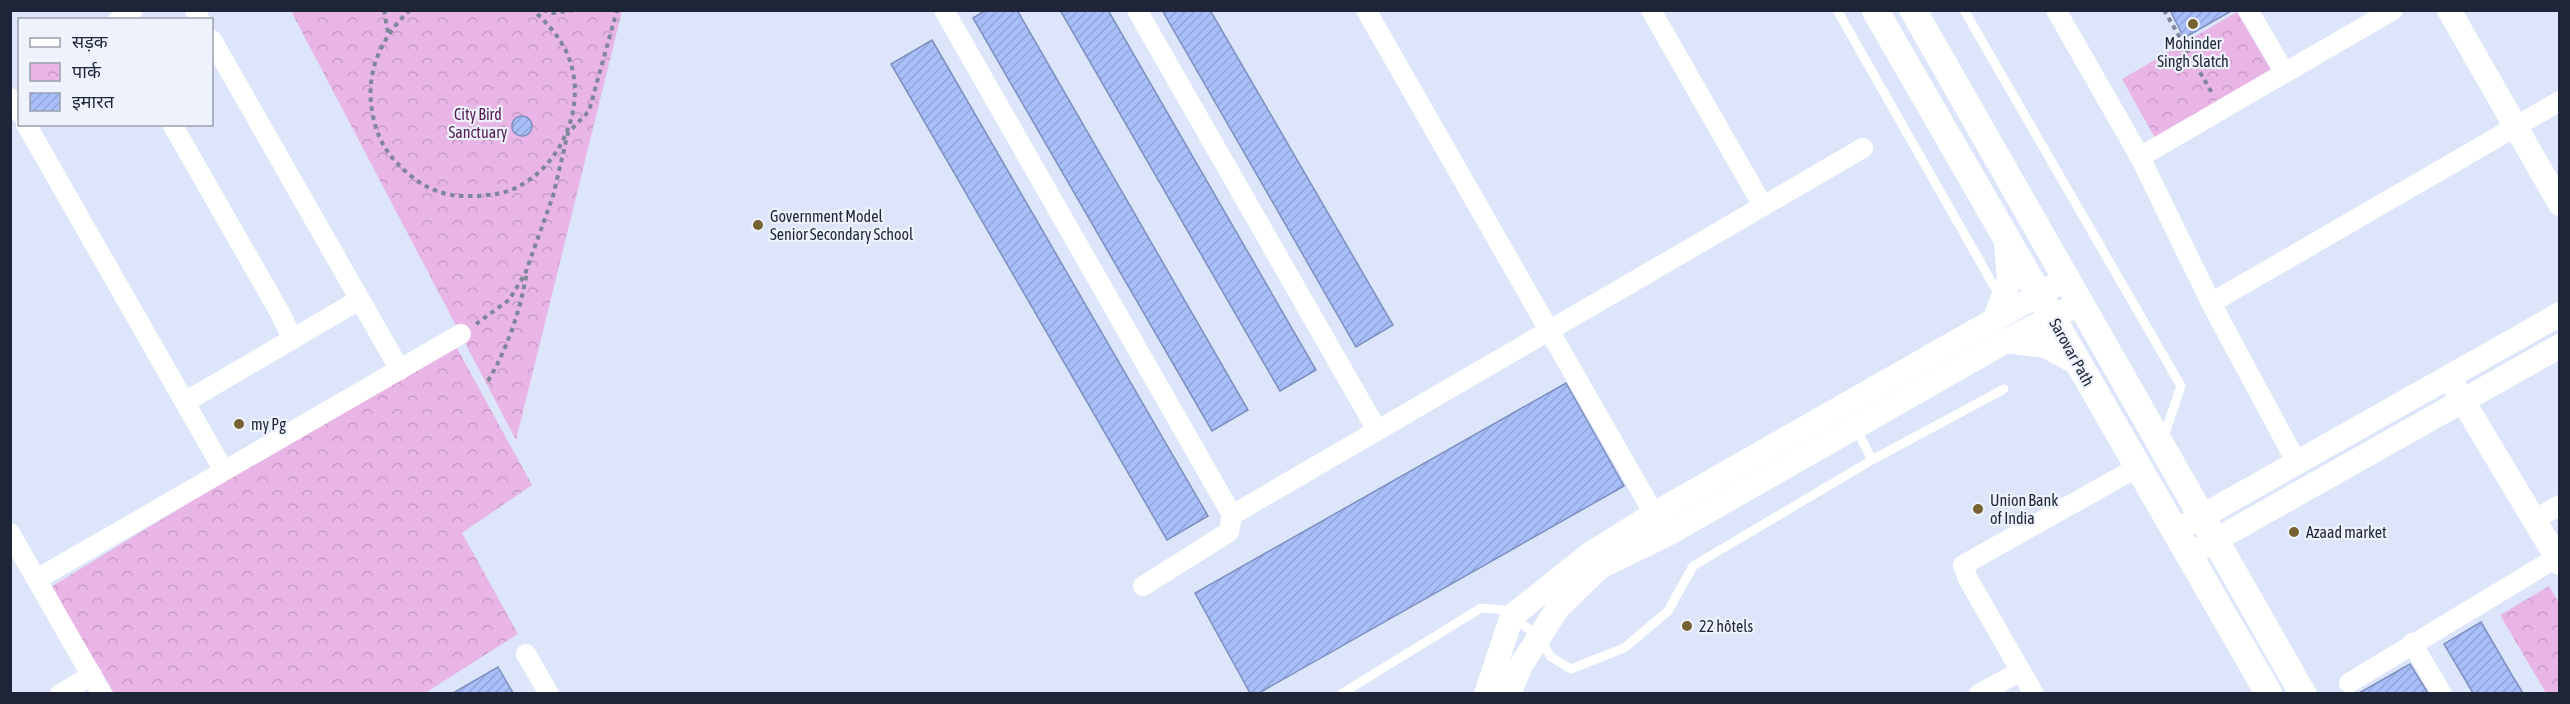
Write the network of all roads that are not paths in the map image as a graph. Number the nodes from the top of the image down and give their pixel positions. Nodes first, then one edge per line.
1 (944, 10) edge
2 (1137, 10) edge
3 (1366, 10) edge
4 (1651, 10) edge
5 (1837, 10) edge
6 (1875, 10) edge
7 (1913, 10) edge
8 (1964, 10) edge
9 (2056, 10) edge
10 (2248, 10) edge
11 (2393, 10) edge
12 (2449, 10) edge
13 (213, 42) edge
14 (2285, 72) junction
15 (2559, 101) edge
16 (27, 126) edge
17 (173, 126) edge
18 (2516, 127) junction
19 (1863, 148) dead end
20 (2140, 157) junction
21 (2559, 204) edge
22 (1763, 206) junction
23 (2006, 240) junction
24 (2066, 279) junction
25 (359, 300) junction
26 (2080, 303) junction
27 (2211, 303) junction
28 (2046, 304) junction
29 (1995, 313) junction
30 (2559, 314) edge
31 (1549, 330) junction
32 (460, 334) road end
33 (292, 338) junction
34 (2003, 343) junction
35 (2559, 346) edge
36 (2077, 363) junction
37 (400, 370) junction
38 (2448, 376) junction
39 (2004, 389) dead end
40 (2463, 400) junction
41 (185, 402) junction
42 (1850, 416) junction
43 (1377, 430) junction
44 (2161, 445) junction
45 (1872, 460) junction
46 (2297, 463) junction
47 (2138, 467) junction
48 (224, 471) junction
49 (2559, 505) edge
50 (1654, 514) junction
51 (1232, 515) junction
52 (2201, 517) junction
53 (2534, 520) junction
54 (10, 533) edge
55 (1666, 535) junction
56 (2215, 540) junction
57 (2183, 543) junction
58 (2558, 561) edge
59 (37, 579) junction
60 (1143, 586) dead end
61 (1512, 616) junction
62 (1539, 637) junction
63 (2412, 643) junction
64 (526, 654) dead end
65 (2021, 671) junction
66 (92, 675) junction
67 (2349, 682) dead end
68 (60, 693) edge
69 (102, 693) edge
70 (549, 693) edge
71 (1341, 693) edge
72 (1493, 693) edge
73 (1979, 693) edge
74 (2034, 693) edge
75 (2269, 693) edge
76 (2302, 693) edge
77 (2442, 693) edge

1 - 51 street
2 - 43 street
3 - 31 street
4 - 22 street
5 - 29 lane
6 - 23 main road, Sarovar Path
7 - 24 main road, Sarovar Path
8 - 44 lane
9 - 20 street
10 - 14 street
11 - 14 street
12 - 18 street
13 - 25 street
14 - 20 street
15 - 18 street
16 - 41 street
17 - 33 street
18 - 21 street
18 - 27 street
19 - 22 street
20 - 27 street
22 - 31 street
23 - 28 main road, Sarovar Path
23 - 29 street
24 - 26 main road, Sarovar Path
24 - 28 street
25 - 33 street
25 - 37 street
26 - 28 street
26 - 44 main road, Sarovar Path
27 - 46 street
28 - 29 street
28 - 34 street
28 - 36 main road, Sarovar Path
29 - 34 street
29 - 42 street
30 - 38 street
31 - 43 street
31 - 50 street
32 - 37 street
33 - 41 street
34 - 36 street
34 - 42 street
35 - 40 street
36 - 47 main road, Sarovar Path
37 - 48 street
38 - 40 street
38 - 46 street
39 - 45 lane
40 - 53 street
40 - 56 street
41 - 48 street
42 - 45 lane
42 - 50 street
42 - 55 street
43 - 51 street
44 - 52 main road, Sarovar Path
45 - 62 lane
46 - 52 street
47 - 57 main road, Sarovar Path
47 - 65 street
48 - 59 street
49 - 53 street
50 - 55 street
50 - 61 street
51 - 60 street
52 - 56 main road, Sarovar Path
52 - 57 street
53 - 58 street
54 - 59 street
55 - 62 street
56 - 57 street
56 - 76 main road, Sarovar Path
57 - 75 main road, Sarovar Path
58 - 63 street
59 - 66 street
61 - 62 lane
61 - 71 lane
61 - 72 street
62 - 72 street
63 - 67 street
63 - 77 street
64 - 70 street
65 - 73 street
65 - 74 street
66 - 68 street
66 - 69 street

